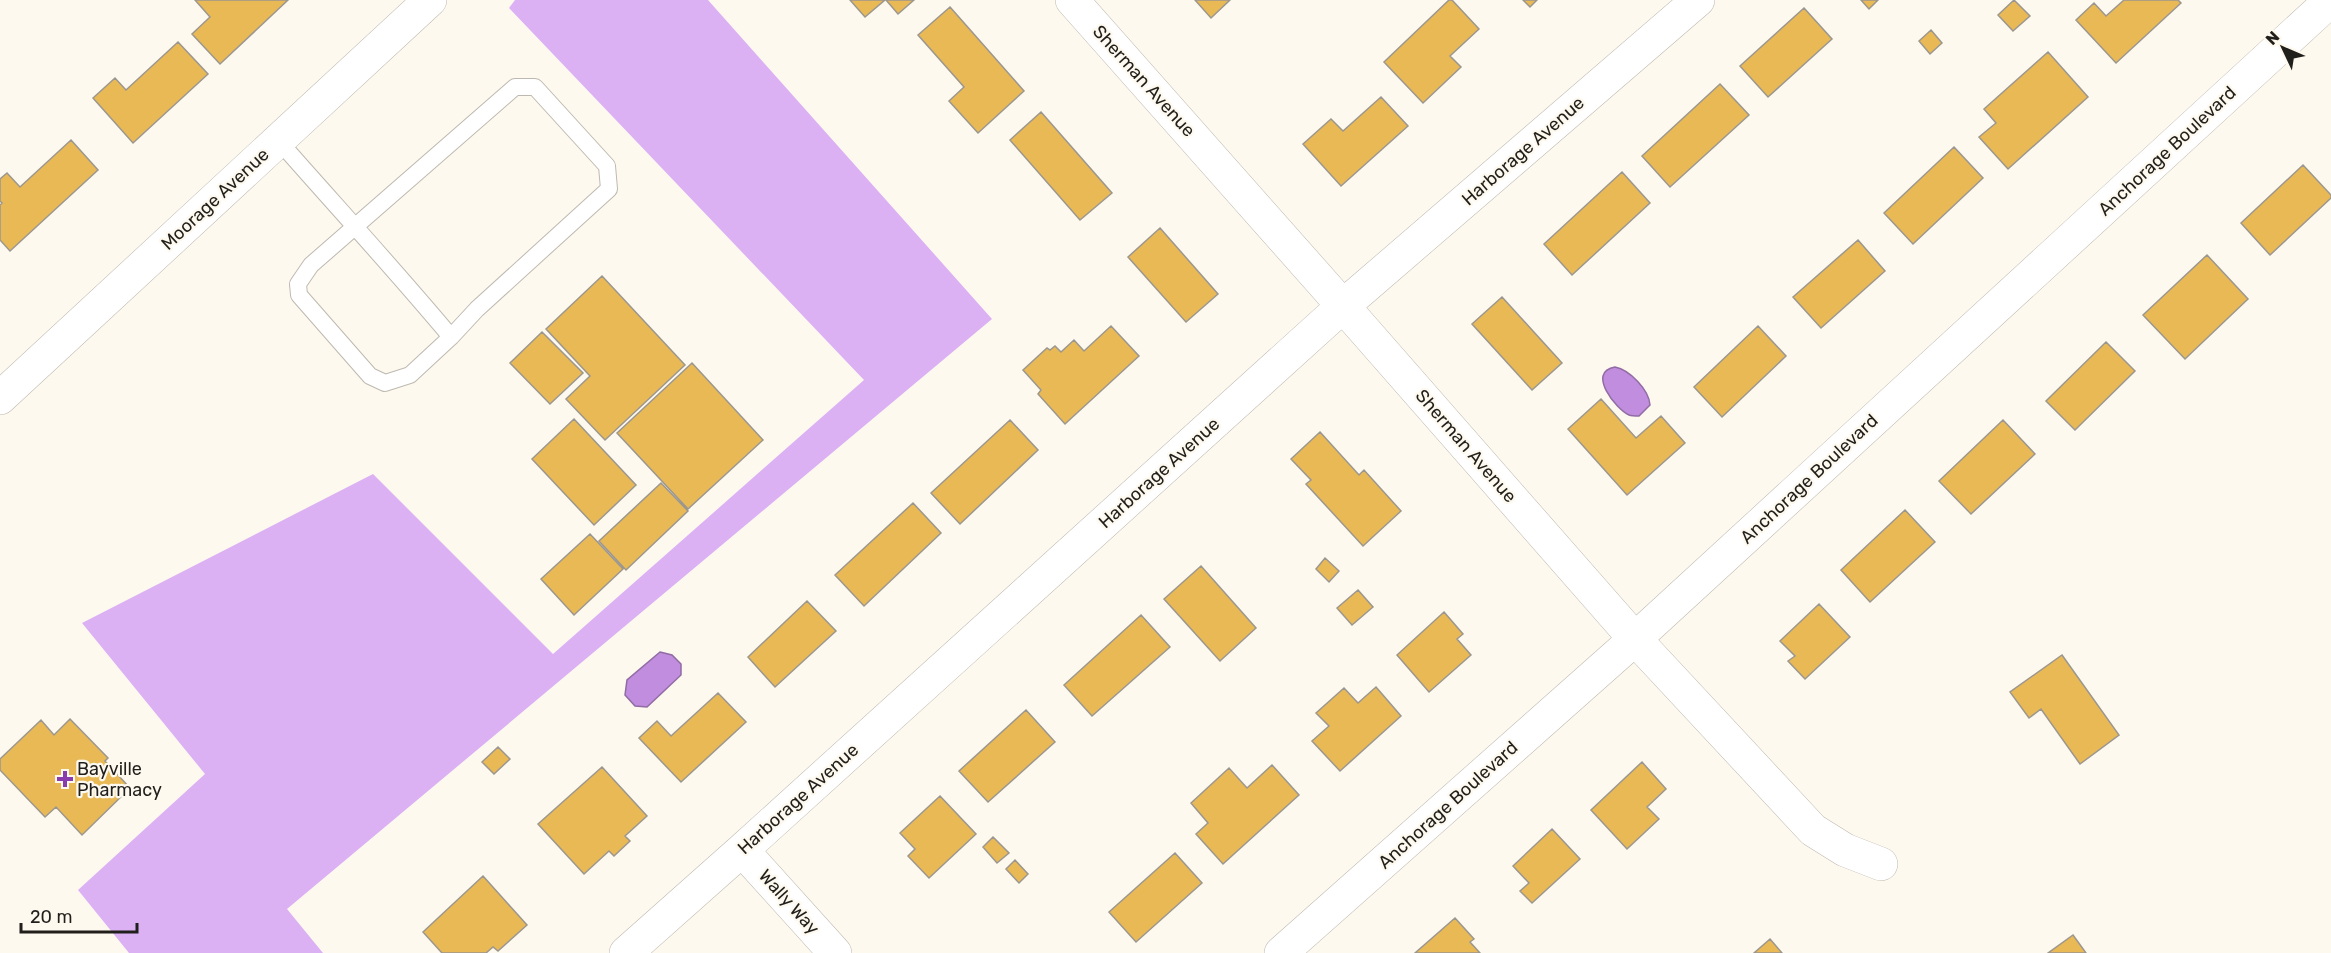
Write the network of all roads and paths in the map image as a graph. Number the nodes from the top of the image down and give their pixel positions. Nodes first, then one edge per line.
1 (430, 0) edge
2 (1072, 0) edge
3 (1698, 0) edge
4 (2331, 0) edge
5 (278, 140) junction
6 (355, 227) junction
7 (1344, 306) junction
8 (451, 338) junction
9 (0, 398) edge
10 (1635, 639) junction
11 (742, 850) junction
12 (1881, 864) dead end
13 (626, 953) edge
14 (835, 953) edge
15 (1281, 953) edge

1 - 5 street, Moorage Avenue
2 - 7 street, Sherman Avenue
3 - 7 street, Harborage Avenue
4 - 10 street, Anchorage Boulevard
5 - 6 lane
5 - 9 street, Moorage Avenue
6 - 8 lane
6 - 8 lane
6 - 8 lane
7 - 10 street, Sherman Avenue
7 - 11 street, Harborage Avenue
10 - 12 street, Sherman Avenue
10 - 15 street, Anchorage Boulevard
11 - 13 street, Harborage Avenue
11 - 14 street, Wally Way

